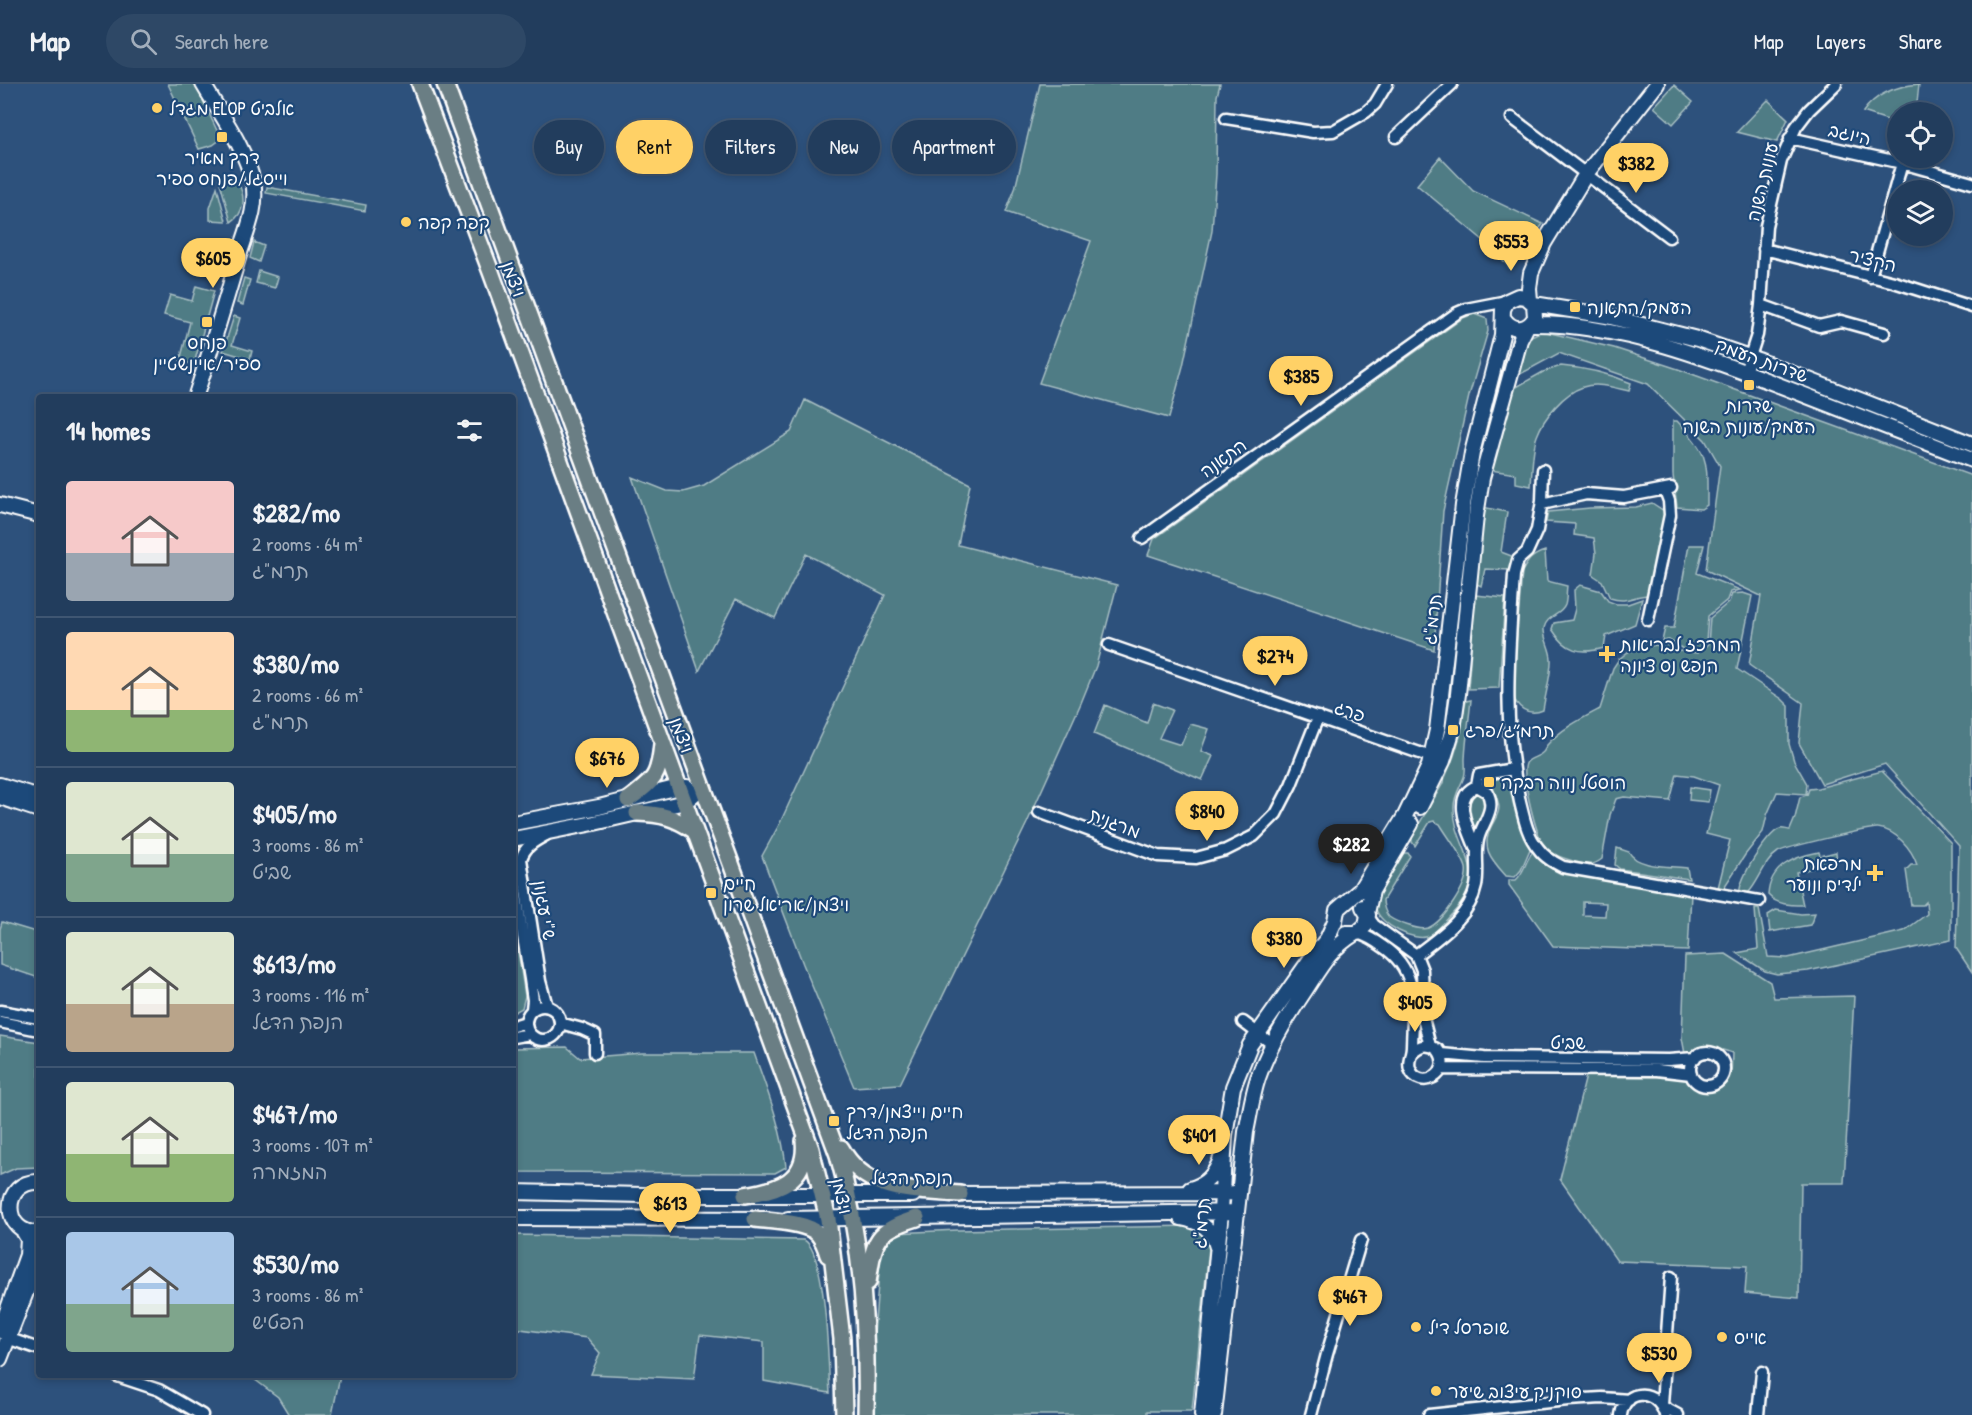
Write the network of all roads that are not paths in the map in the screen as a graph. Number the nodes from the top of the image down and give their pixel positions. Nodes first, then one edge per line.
1 (203, 84) edge
2 (420, 84) edge
3 (445, 84) edge
4 (1387, 84) edge
5 (1452, 84) edge
6 (1657, 84) edge
7 (1836, 84) edge
8 (1226, 118) dead end
9 (1512, 118) dead end
10 (1396, 137) dead end
11 (1790, 138) junction
12 (1887, 160) edge
13 (1901, 168) edge
14 (1920, 168) edge
15 (1586, 174) junction
16 (1972, 183) edge
17 (1669, 237) dead end
18 (1764, 249) junction
19 (1534, 266) junction
20 (1870, 277) junction
21 (1511, 299) junction
22 (1532, 302) junction
23 (1761, 305) junction
24 (1473, 307) junction
25 (1972, 307) edge
26 (1503, 317) junction
27 (1528, 326) junction
28 (1884, 333) dead end
29 (1750, 357) junction
30 (1745, 372) junction
31 (196, 394) edge
32 (1972, 444) edge
33 (1972, 460) edge
34 (1543, 470) dead end
35 (1542, 504) junction
36 (0, 505) edge
37 (36, 514) edge
38 (1142, 537) dead end
39 (1648, 620) dead end
40 (1109, 645) dead end
41 (1318, 717) junction
42 (662, 738) junction
43 (1437, 759) junction
44 (1513, 770) junction
45 (0, 785) edge
46 (1477, 786) junction
47 (679, 787) junction
48 (702, 787) junction
49 (36, 796) edge
50 (0, 797) edge
51 (628, 800) junction
52 (685, 802) junction
53 (36, 809) edge
54 (1039, 812) dead end
55 (637, 813) junction
56 (516, 823) edge
57 (695, 831) junction
58 (549, 833) junction
59 (516, 838) edge
60 (1476, 852) junction
61 (516, 894) edge
62 (1759, 901) dead end
63 (1346, 902) junction
64 (1368, 915) junction
65 (1335, 921) junction
66 (1356, 934) junction
67 (1416, 955) junction
68 (547, 1006) junction
69 (532, 1010) junction
70 (0, 1011) edge
71 (36, 1017) edge
72 (0, 1022) edge
73 (526, 1022) junction
74 (1243, 1022) dead end
75 (560, 1023) junction
76 (516, 1025) edge
77 (36, 1029) edge
78 (1259, 1032) junction
79 (530, 1034) junction
80 (516, 1036) edge
81 (1272, 1044) junction
82 (1430, 1046) junction
83 (595, 1053) dead end
84 (1412, 1053) junction
85 (1441, 1054) junction
86 (1695, 1058) junction
87 (1442, 1069) junction
88 (1691, 1074) junction
89 (824, 1117) junction
90 (803, 1129) junction
91 (1225, 1144) junction
92 (36, 1182) edge
93 (16, 1191) junction
94 (516, 1192) edge
95 (1222, 1192) junction
96 (1177, 1193) junction
97 (1239, 1193) junction
98 (960, 1194) junction
99 (0, 1195) edge
100 (745, 1195) junction
101 (823, 1195) junction
102 (849, 1195) junction
103 (1221, 1212) junction
104 (1236, 1212) junction
105 (1140, 1214) junction
106 (516, 1218) edge
107 (917, 1218) junction
108 (754, 1219) junction
109 (828, 1219) junction
110 (854, 1219) junction
111 (11, 1222) edge
112 (36, 1232) edge
113 (1361, 1240) dead end
114 (1217, 1248) junction
115 (36, 1265) edge
116 (1671, 1277) dead end
117 (836, 1278) junction
118 (864, 1312) junction
119 (4, 1334) edge
120 (36, 1348) edge
121 (0, 1359) edge
122 (1664, 1366) junction
123 (1762, 1372) dead end
124 (123, 1378) edge
125 (1645, 1395) junction
126 (1629, 1400) junction
127 (1663, 1409) edge
128 (1312, 1412) edge
129 (202, 1415) edge
130 (844, 1415) edge
131 (866, 1415) edge
132 (1202, 1415) edge
133 (1214, 1415) edge
134 (1429, 1415) edge
135 (1621, 1415) edge
136 (1678, 1415) edge
137 (1758, 1415) edge

1 - 31 street
2 - 42 main road, ויצמן
3 - 48 main road, ויצמן
4 - 8 street
5 - 10 street
6 - 15 street
7 - 11 street, עונות השנה
9 - 15 street
11 - 12 street, היוגב
11 - 18 street, עונות השנה
13 - 20 street
14 - 16 street, היוגב
15 - 17 street
15 - 19 street
18 - 20 street, הקציר
18 - 23 street, עונות השנה
19 - 21 street
19 - 22 street
20 - 25 street, הקציר
21 - 22 street
21 - 24 street, התאנה
21 - 26 street
22 - 27 street
22 - 29 street, שדרות העמק
23 - 28 street
23 - 29 street, עונות השנה
24 - 26 street
24 - 38 street, התאנה
26 - 27 street
26 - 43 street, תרמ"ג
27 - 30 street, שדרות העמק
27 - 43 street, תרמ"ג
29 - 30 street, עונות השנה
29 - 32 street, שדרות העמק
30 - 33 street, שדרות העמק
34 - 35 street
35 - 39 street
35 - 44 street
36 - 37 street
40 - 41 street, פרג
41 - 43 street, פרג
41 - 54 street, מרגנית
42 - 47 main road, ויצמן
42 - 51 main road
43 - 63 street, תרמ"ג
43 - 64 street, תרמ"ג
44 - 46 street
44 - 62 street
45 - 49 street
46 - 60 street
46 - 60 street
47 - 48 street
47 - 51 street
47 - 52 main road, ויצמן
48 - 52 street
48 - 89 main road, ויצמן
50 - 53 street
51 - 56 street
52 - 55 street
52 - 57 main road, ויצמן
55 - 57 main road
55 - 58 street
57 - 90 main road, ויצמן
58 - 59 street
58 - 68 street, ש"י עגנון
60 - 67 street
61 - 69 street, ש"י עגנון
63 - 64 street
63 - 65 street
64 - 66 street
64 - 67 street
65 - 66 street
65 - 78 street, תרמ"ג
66 - 81 street, תרמ"ג
66 - 84 street
67 - 82 street
68 - 69 street
68 - 75 street
69 - 73 street
70 - 71 street
72 - 77 street
73 - 76 street
73 - 79 street
74 - 78 street
75 - 79 street
75 - 83 street
78 - 81 street
78 - 91 street, תרמ"ג
79 - 80 street
81 - 97 street, תרמ"ג
82 - 84 street
82 - 85 street
84 - 87 street
85 - 86 street, שביט
85 - 87 street
86 - 88 street
86 - 88 street
87 - 88 street, שביט
89 - 98 main road
89 - 102 main road, ויצמן
90 - 100 main road
90 - 101 main road, ויצמן
91 - 95 street, תרמ"ג
91 - 96 street
92 - 93 street
93 - 99 street
93 - 111 street
94 - 100 street, הנפת הדגל
95 - 96 street, הנפת הדגל
95 - 97 street, הנפת הדגל
95 - 103 street, תרמ"ג
96 - 98 street, הנפת הדגל
97 - 104 street, תרמ"ג
98 - 102 street, הנפת הדגל
100 - 101 street, הנפת הדגל
101 - 102 street, הנפת הדגל
101 - 109 main road, ויצמן
102 - 110 main road, ויצמן
103 - 104 street
103 - 105 street
103 - 114 street, תרמ"ג
104 - 133 street, תרמ"ג
105 - 107 street
105 - 114 street
106 - 108 street
107 - 110 street
107 - 118 main road
108 - 109 street
108 - 117 main road
109 - 110 street
109 - 117 main road, ויצמן
110 - 118 main road, ויצמן
111 - 112 street
111 - 119 street
113 - 128 street
114 - 132 street, תרמ"ג
115 - 119 street
116 - 122 street
117 - 130 main road, ויצמן
118 - 131 main road, ויצמן
119 - 120 street
119 - 121 street
122 - 125 street
122 - 127 street
123 - 137 street
124 - 129 street
125 - 126 street
125 - 127 street
126 - 134 street
126 - 135 street
127 - 136 street

